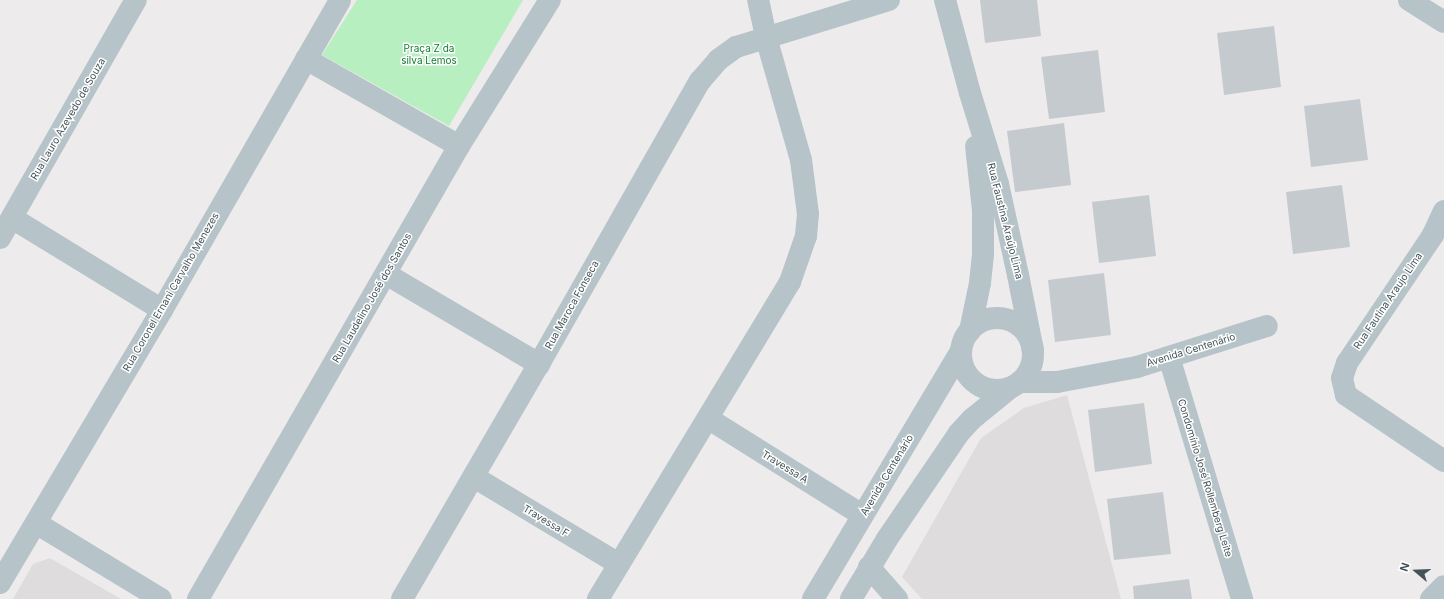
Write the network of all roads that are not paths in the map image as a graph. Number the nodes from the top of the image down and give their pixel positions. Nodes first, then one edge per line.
1 (136, 0) edge
2 (340, 0) edge
3 (550, 0) edge
4 (758, 0) edge
5 (889, 0) edge
6 (945, 0) edge
7 (1409, 0) edge
8 (1444, 22) edge
9 (766, 37) junction
10 (306, 59) junction
11 (970, 93) junction
12 (459, 146) junction
13 (1444, 210) edge
14 (12, 218) junction
15 (0, 238) edge
16 (386, 274) junction
17 (162, 310) junction
18 (1267, 326) dead end
19 (970, 331) junction
20 (961, 351) junction
21 (1033, 351) junction
22 (1169, 357) junction
23 (539, 364) junction
24 (1015, 385) junction
25 (709, 419) junction
26 (1444, 462) edge
27 (474, 478) junction
28 (862, 516) junction
29 (36, 523) junction
30 (619, 564) junction
31 (869, 567) junction
32 (0, 583) edge
33 (1444, 586) edge
34 (161, 599) edge
35 (198, 599) edge
36 (402, 599) edge
37 (598, 599) edge
38 (814, 599) edge
39 (851, 599) edge
40 (897, 599) edge
41 (1242, 599) edge
42 (1431, 599) edge

1 - 14 street, Rua Lauro Azevedo de Souza
2 - 10 street, Rua Coronel Ernani Carvalho Menezes
3 - 12 street, Rua Laudelino José dos Santos
4 - 9 street
5 - 9 street, Rua Maroca Fonseca
6 - 11 street, Rua Faustina Araújo Lima
7 - 8 street
9 - 23 street, Rua Maroca Fonseca
9 - 25 street
10 - 12 street
10 - 17 street, Rua Coronel Ernani Carvalho Menezes
11 - 19 street, Rua Faustina Araújo Lima
11 - 21 street, Rua Faustina Araújo Lima
12 - 16 street, Rua Laudelino José dos Santos
13 - 26 street, Rua Fautina Araujo Lima
14 - 15 street, Rua Lauro Azevedo de Souza
14 - 17 street
16 - 23 street
16 - 35 street, Rua Laudelino José dos Santos
17 - 29 street, Rua Coronel Ernani Carvalho Menezes
18 - 22 street, Avenida Centenário
19 - 20 street, Avenida Centenário
19 - 21 street
20 - 24 street, Avenida Centenário
20 - 28 street, Avenida Centenário
21 - 24 street
22 - 24 street, Avenida Centenário
22 - 41 street, Condomínio José Rollemberg Leite
23 - 27 street, Rua Maroca Fonseca
24 - 31 street
25 - 28 street, Travessa A
25 - 30 street
27 - 30 street, Travessa F
27 - 36 street, Rua Maroca Fonseca
28 - 38 street, Avenida Centenário
29 - 32 street, Rua Coronel Ernani Carvalho Menezes
29 - 34 street
30 - 37 street
31 - 39 street
31 - 40 street
33 - 42 street

